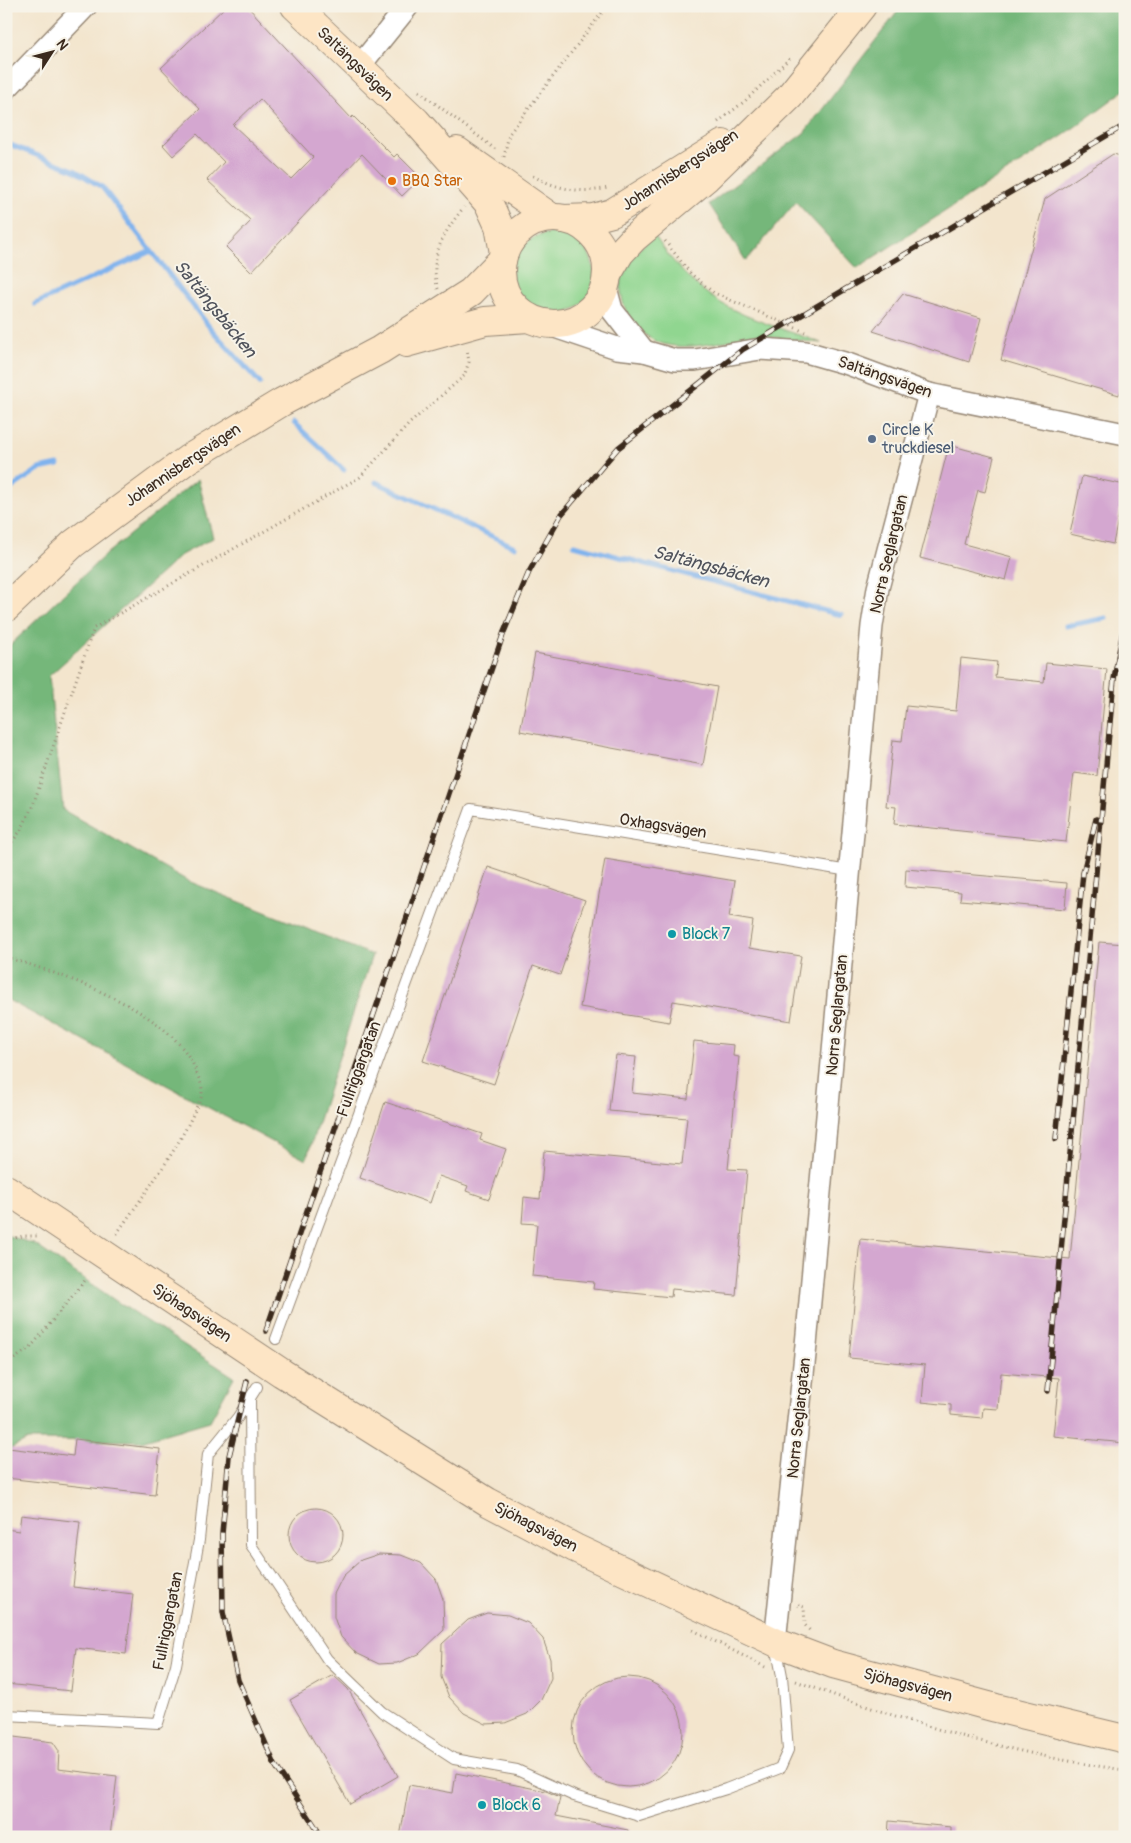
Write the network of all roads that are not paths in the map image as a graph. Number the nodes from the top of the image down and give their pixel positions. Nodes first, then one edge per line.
1 (86, 6) edge
2 (295, 6) edge
3 (408, 6) edge
4 (862, 6) edge
5 (358, 68) junction
6 (6, 89) edge
7 (789, 97) junction
8 (416, 121) junction
9 (557, 218) junction
10 (503, 256) junction
11 (606, 279) junction
12 (536, 321) junction
13 (380, 350) junction
14 (644, 351) junction
15 (930, 394) junction
16 (1125, 434) edge
17 (6, 608) edge
18 (471, 809) joint
19 (849, 872) junction
20 (6, 1189) edge
21 (276, 1340) dead end
22 (257, 1387) dead end
23 (250, 1398) junction
24 (775, 1642) junction
25 (6, 1716) edge
26 (1125, 1739) edge

1 - 6 street
2 - 5 main road, Saltängsvägen
3 - 5 street
4 - 7 main road, Johannisbergsvägen
5 - 8 main road, Saltängsvägen
7 - 9 main road, Johannisbergsvägen
7 - 11 main road, Johannisbergsvägen
8 - 9 main road, Saltängsvägen
8 - 10 main road, Saltängsvägen
9 - 10 main road
9 - 11 main road
10 - 12 main road
10 - 13 main road, Johannisbergsvägen
11 - 12 main road
11 - 14 street
12 - 13 main road, Johannisbergsvägen
12 - 14 street, Saltängsvägen
13 - 17 main road, Johannisbergsvägen
14 - 15 street, Saltängsvägen
15 - 16 street, Saltängsvägen
15 - 19 street, Norra Seglargatan
18 - 19 lane, Oxhagsvägen
18 - 21 lane, Fullriggargatan
19 - 24 street, Norra Seglargatan
20 - 24 main road, Sjöhagsvägen
22 - 23 lane, Fullriggargatan
23 - 24 lane
23 - 25 lane, Fullriggargatan
24 - 26 main road, Sjöhagsvägen

